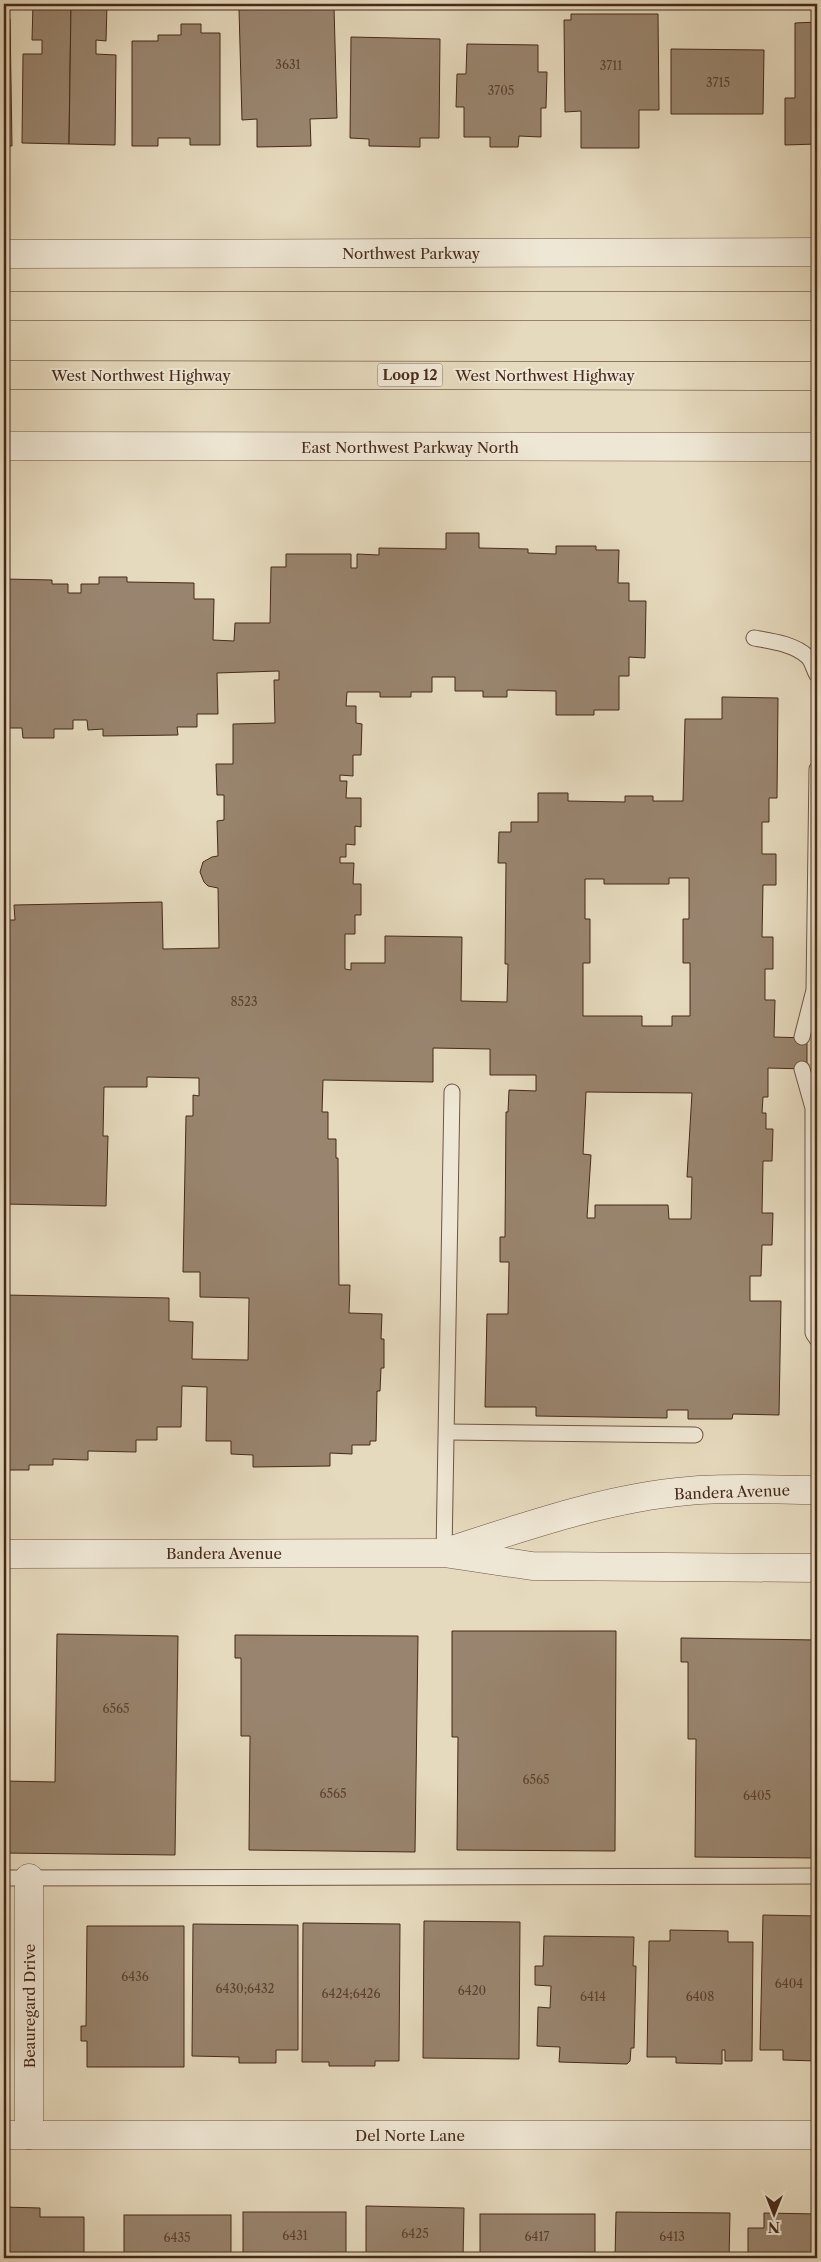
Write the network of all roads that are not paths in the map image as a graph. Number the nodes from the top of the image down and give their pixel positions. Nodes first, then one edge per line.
1 (817, 252) edge
2 (4, 254) edge
3 (4, 306) edge
4 (817, 306) edge
5 (4, 375) edge
6 (817, 376) edge
7 (4, 446) edge
8 (817, 447) edge
9 (754, 638) dead end
10 (817, 675) edge
11 (817, 769) edge
12 (802, 1037) dead end
13 (802, 1069) dead end
14 (452, 1092) dead end
15 (817, 1339) edge
16 (448, 1432) junction
17 (695, 1435) dead end
18 (817, 1490) edge
19 (444, 1553) junction
20 (4, 1554) edge
21 (817, 1568) edge
22 (817, 1876) edge
23 (16, 1878) edge
24 (16, 2135) edge
25 (817, 2135) edge

1 - 2 street, Northwest Parkway
3 - 4 main road
5 - 6 main road, West Northwest Highway / Loop 12
7 - 8 street, East Northwest Parkway North
9 - 10 lane
11 - 12 lane
13 - 15 lane
14 - 16 lane
16 - 17 lane
16 - 19 lane
18 - 19 street, Bandera Avenue
19 - 20 street, Bandera Avenue
19 - 21 street, Bandera Avenue
22 - 23 lane
23 - 24 street, Beauregard Drive
24 - 25 street, Del Norte Lane

